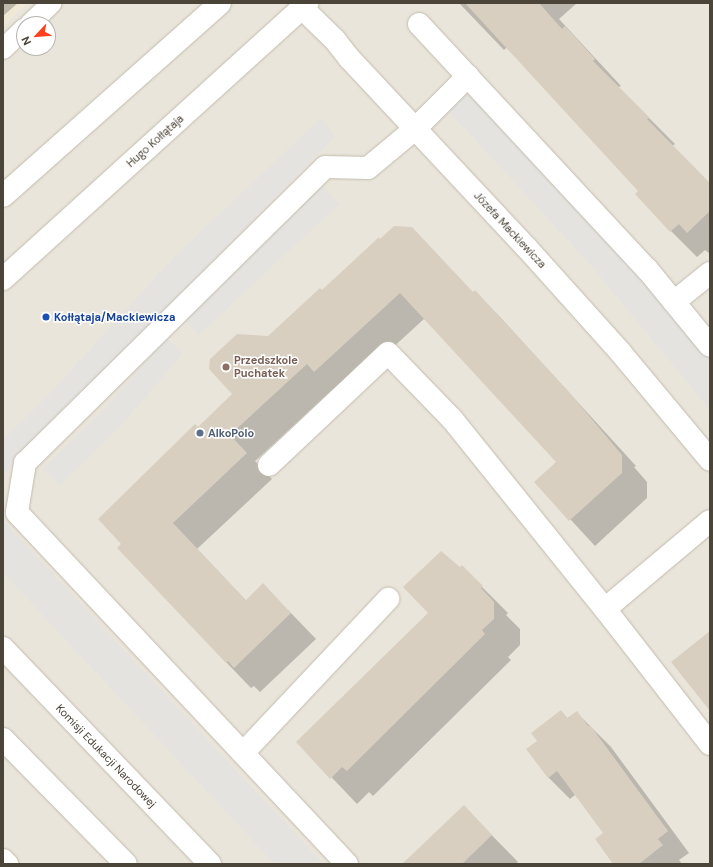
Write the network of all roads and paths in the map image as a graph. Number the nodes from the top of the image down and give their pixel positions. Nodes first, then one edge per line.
1 (52, 3) edge
2 (220, 3) edge
3 (304, 5) edge
4 (38, 16) edge
5 (419, 24) dead end
6 (16, 37) edge
7 (3, 49) edge
8 (468, 76) junction
9 (415, 129) junction
10 (3, 196) edge
11 (710, 273) edge
12 (3, 279) edge
13 (674, 302) junction
14 (710, 346) edge
15 (710, 460) edge
16 (269, 465) dead end
17 (710, 521) edge
18 (388, 599) dead end
19 (605, 609) junction
20 (3, 648) edge
21 (3, 738) edge
22 (710, 744) edge
23 (243, 753) junction
24 (3, 860) edge
25 (7, 864) edge
26 (126, 864) edge
27 (210, 864) edge
28 (347, 864) edge

1 - 4 lane
2 - 10 street
3 - 9 street, Józefa Mackiewicza
3 - 12 street, Hugo Kołłątaja
5 - 8 street
6 - 7 lane
8 - 9 street
8 - 13 street
9 - 15 street, Józefa Mackiewicza
9 - 23 street
11 - 13 street
13 - 14 street
16 - 19 street
17 - 19 street
18 - 23 street
19 - 22 street
20 - 27 street, Komisji Edukacji Narodowej
21 - 26 street
23 - 28 street
24 - 25 street

